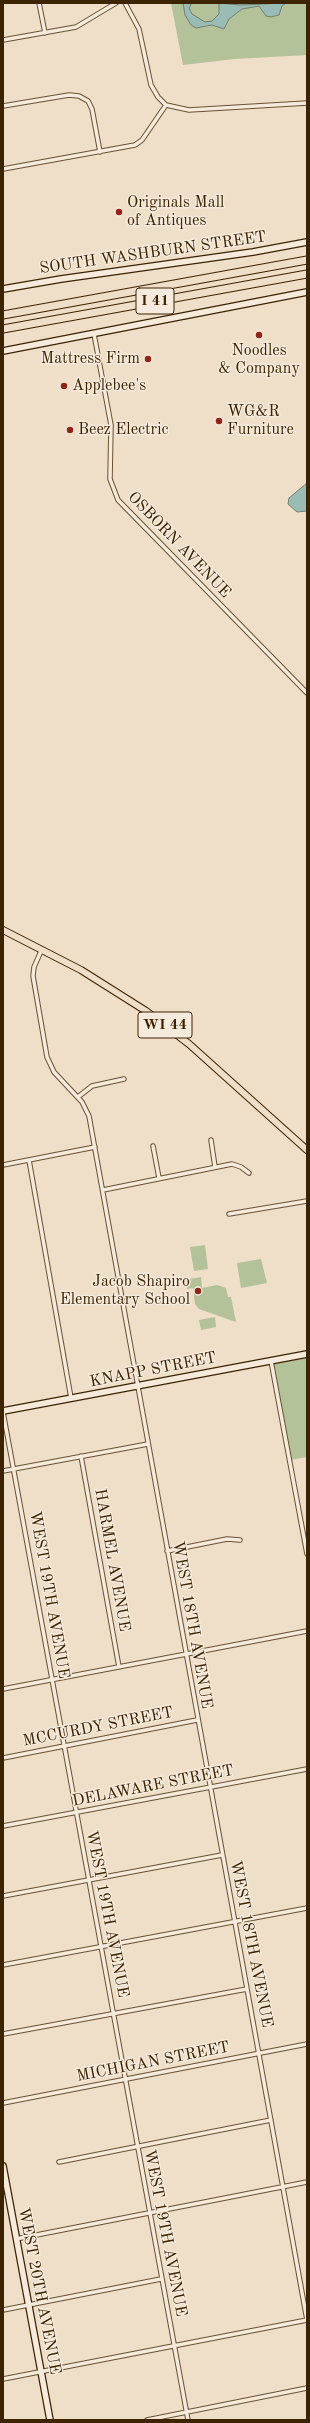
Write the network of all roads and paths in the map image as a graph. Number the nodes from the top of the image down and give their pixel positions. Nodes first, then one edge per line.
1 (39, 3) edge
2 (116, 3) edge
3 (125, 3) edge
4 (45, 33) junction
5 (3, 40) edge
6 (307, 103) edge
7 (166, 105) junction
8 (3, 106) edge
9 (100, 152) junction
10 (3, 169) edge
11 (307, 242) edge
12 (307, 260) edge
13 (307, 274) edge
14 (3, 289) edge
15 (307, 292) edge
16 (3, 315) edge
17 (3, 329) edge
18 (94, 334) junction
19 (3, 351) edge
20 (307, 693) edge
21 (3, 930) edge
22 (42, 949) junction
23 (124, 1079) dead end
24 (78, 1097) junction
25 (211, 1140) dead end
26 (153, 1146) dead end
27 (95, 1147) junction
28 (307, 1150) edge
29 (29, 1160) junction
30 (3, 1165) edge
31 (215, 1167) junction
32 (249, 1173) dead end
33 (159, 1178) junction
34 (103, 1190) junction
35 (307, 1201) edge
36 (229, 1214) dead end
37 (307, 1354) edge
38 (272, 1361) junction
39 (137, 1385) junction
40 (71, 1398) junction
41 (3, 1411) edge
42 (148, 1444) junction
43 (81, 1456) junction
44 (13, 1469) junction
45 (3, 1471) edge
46 (307, 1522) edge
47 (301, 1523) junction
48 (240, 1540) dead end
49 (167, 1550) junction
50 (307, 1554) edge
51 (307, 1631) edge
52 (185, 1654) junction
53 (119, 1667) junction
54 (52, 1679) junction
55 (3, 1689) edge
56 (197, 1720) junction
57 (64, 1746) junction
58 (3, 1758) edge
59 (307, 1769) edge
60 (210, 1788) junction
61 (76, 1813) junction
62 (3, 1826) edge
63 (222, 1855) junction
64 (88, 1880) junction
65 (3, 1896) edge
66 (307, 1908) edge
67 (234, 1922) junction
68 (101, 1947) junction
69 (3, 1965) edge
70 (247, 1989) junction
71 (113, 2013) junction
72 (3, 2034) edge
73 (307, 2044) edge
74 (259, 2053) junction
75 (125, 2080) junction
76 (3, 2103) edge
77 (271, 2120) junction
78 (137, 2146) junction
79 (59, 2162) dead end
80 (3, 2166) edge
81 (307, 2182) edge
82 (283, 2186) junction
83 (149, 2212) junction
84 (16, 2239) junction
85 (161, 2279) junction
86 (29, 2305) junction
87 (3, 2310) edge
88 (307, 2320) edge
89 (174, 2345) junction
90 (42, 2372) junction
91 (3, 2379) edge
92 (307, 2388) edge
93 (186, 2412) junction
94 (50, 2420) edge
95 (147, 2420) edge
96 (188, 2420) edge

1 - 4 street
2 - 4 street
3 - 7 street
4 - 5 street
6 - 7 street
7 - 9 street
8 - 9 street
9 - 10 street
11 - 14 street, SOUTH WASHBURN STREET
12 - 16 highway, I 41
13 - 17 highway, I 41
15 - 18 street
18 - 19 street
18 - 20 street, OSBORN AVENUE
21 - 22 main road, WI 44
22 - 24 street, WEST 18TH AVENUE
22 - 28 main road, WI 44
23 - 24 street
24 - 27 street, WEST 18TH AVENUE
25 - 31 street
26 - 33 street
27 - 29 street
27 - 34 street, WEST 18TH AVENUE
29 - 30 street
29 - 40 street
31 - 32 street
31 - 33 street
33 - 34 street
34 - 39 street, WEST 18TH AVENUE
35 - 36 street
37 - 38 street, KNAPP STREET
38 - 39 street, KNAPP STREET
38 - 47 street
39 - 40 street, KNAPP STREET
39 - 42 street, WEST 18TH AVENUE
40 - 41 street, KNAPP STREET
41 - 44 street, WEST 19TH AVENUE
42 - 43 street
42 - 49 street, WEST 18TH AVENUE
43 - 44 street
43 - 53 street, HARMEL AVENUE
44 - 45 street
44 - 54 street, WEST 19TH AVENUE
46 - 47 street
47 - 50 street
48 - 49 street
49 - 52 street, WEST 18TH AVENUE
51 - 52 street
52 - 53 street
52 - 56 street, WEST 18TH AVENUE
53 - 54 street
54 - 55 street
54 - 57 street, WEST 19TH AVENUE
56 - 57 street, MCCURDY STREET
56 - 60 street, WEST 18TH AVENUE
57 - 58 street, MCCURDY STREET
57 - 61 street, WEST 19TH AVENUE
59 - 60 street, DELAWARE STREET
60 - 61 street, DELAWARE STREET
60 - 63 street, WEST 18TH AVENUE
61 - 62 street, DELAWARE STREET
61 - 64 street, WEST 19TH AVENUE
63 - 64 street
63 - 67 street, WEST 18TH AVENUE
64 - 65 street
64 - 68 street, WEST 19TH AVENUE
66 - 67 street
67 - 68 street
67 - 70 street, WEST 18TH AVENUE
68 - 69 street
68 - 71 street, WEST 19TH AVENUE
70 - 71 street
70 - 74 street, WEST 18TH AVENUE
71 - 72 street
71 - 75 street, WEST 19TH AVENUE
73 - 74 street, MICHIGAN STREET
74 - 75 street, MICHIGAN STREET
74 - 77 street, WEST 18TH AVENUE
75 - 76 street, MICHIGAN STREET
75 - 78 street, WEST 19TH AVENUE
77 - 78 street
77 - 82 street, WEST 18TH AVENUE
78 - 79 street
78 - 83 street, WEST 19TH AVENUE
80 - 84 street, WEST 20TH AVENUE
81 - 82 street
82 - 83 street
82 - 88 street, WEST 18TH AVENUE
83 - 84 street
83 - 85 street, WEST 19TH AVENUE
84 - 86 street, WEST 20TH AVENUE
85 - 86 street
85 - 89 street, WEST 19TH AVENUE
86 - 87 street
86 - 90 street, WEST 20TH AVENUE
88 - 89 street
89 - 90 street
89 - 93 street, WEST 19TH AVENUE
90 - 91 street
90 - 94 street, WEST 20TH AVENUE
92 - 93 street
93 - 95 street
93 - 96 street, WEST 19TH AVENUE

